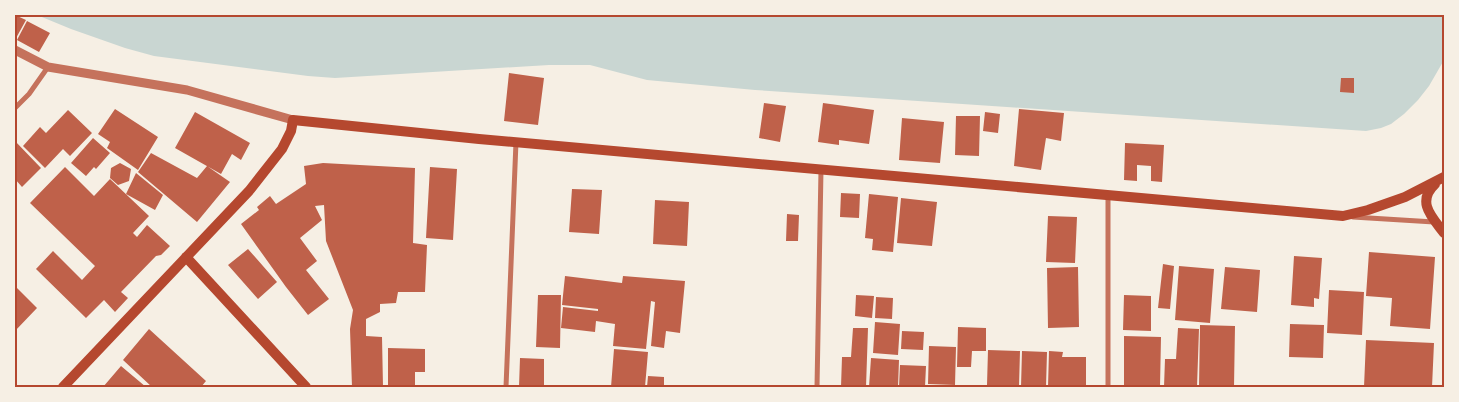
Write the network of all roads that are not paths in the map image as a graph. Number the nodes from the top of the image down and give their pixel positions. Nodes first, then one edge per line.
1 (15, 50) edge
2 (48, 67) junction
3 (15, 108) edge
4 (293, 120) junction
5 (516, 142) junction
6 (821, 169) junction
7 (1444, 170) edge
8 (1441, 179) edge
9 (1108, 194) junction
10 (1343, 216) junction
11 (1440, 225) edge
12 (1444, 233) edge
13 (186, 257) junction
14 (63, 387) edge
15 (306, 387) edge
16 (506, 387) edge
17 (817, 387) edge
18 (1108, 387) edge

1 - 2 street
2 - 3 street
2 - 4 street
4 - 5 main road
4 - 13 main road
5 - 6 main road
5 - 16 street
6 - 9 main road
6 - 17 street
7 - 8 main road
8 - 10 main road
8 - 11 main road
9 - 10 main road
9 - 18 street
10 - 11 street
11 - 12 main road
13 - 14 main road
13 - 15 main road

